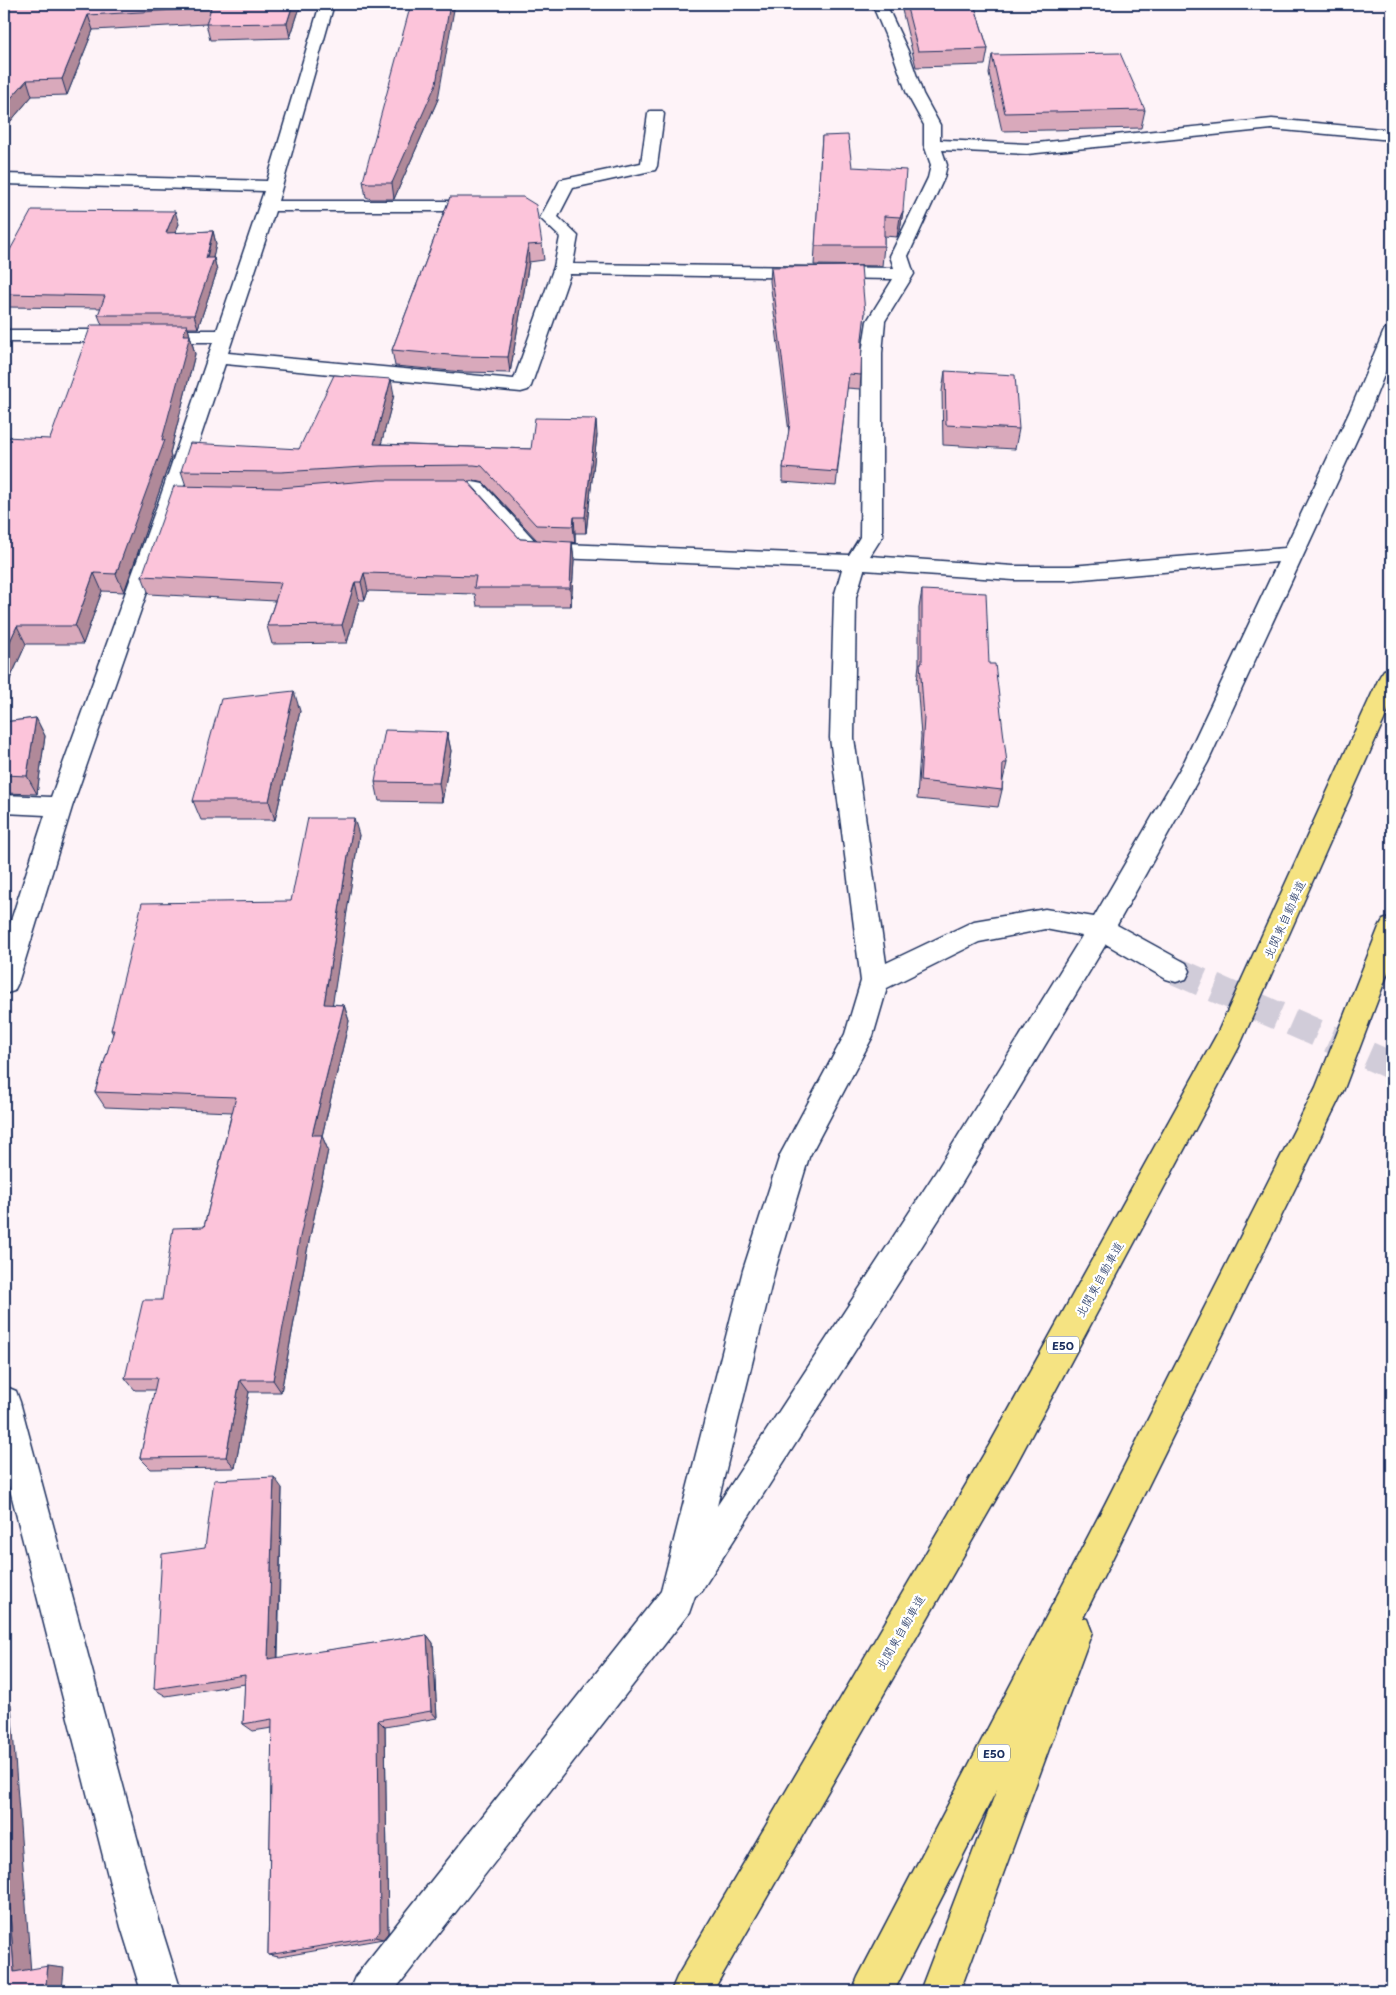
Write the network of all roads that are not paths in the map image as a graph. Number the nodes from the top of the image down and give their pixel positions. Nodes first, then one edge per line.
1 (327, 4) edge
2 (879, 4) edge
3 (656, 114) dead end
4 (1392, 135) edge
5 (932, 145) junction
6 (4, 179) edge
7 (270, 196) junction
8 (500, 206) edge
9 (564, 265) junction
10 (905, 274) junction
11 (1392, 333) edge
12 (4, 336) edge
13 (225, 336) junction
14 (218, 358) junction
15 (420, 489) edge
16 (1294, 554) junction
17 (855, 562) junction
18 (1392, 676) edge
19 (4, 804) edge
20 (60, 807) junction
21 (1392, 927) edge
22 (1100, 929) junction
23 (1176, 972) tunnel mouth
24 (875, 981) junction
25 (4, 983) edge
26 (4, 1402) edge
27 (1117, 1516) junction
28 (676, 1600) junction
29 (162, 1991) edge
30 (369, 1991) edge
31 (691, 1991) edge
32 (872, 1991) edge
33 (940, 1991) edge

1 - 7 street
2 - 5 street
3 - 9 street
4 - 5 street
5 - 10 street
6 - 7 street
7 - 8 street
7 - 13 street
9 - 10 street
9 - 14 street
10 - 17 street
11 - 16 street
12 - 13 street
13 - 14 street
14 - 20 street
15 - 17 street
16 - 17 street
16 - 22 street
17 - 24 street
18 - 31 highway, 北関東自動車道 / E50
19 - 20 street
20 - 25 street
21 - 27 highway, E50
22 - 23 street
22 - 24 street
22 - 28 street
24 - 28 street
26 - 29 street
27 - 32 highway, E50
27 - 33 highway
28 - 30 street

